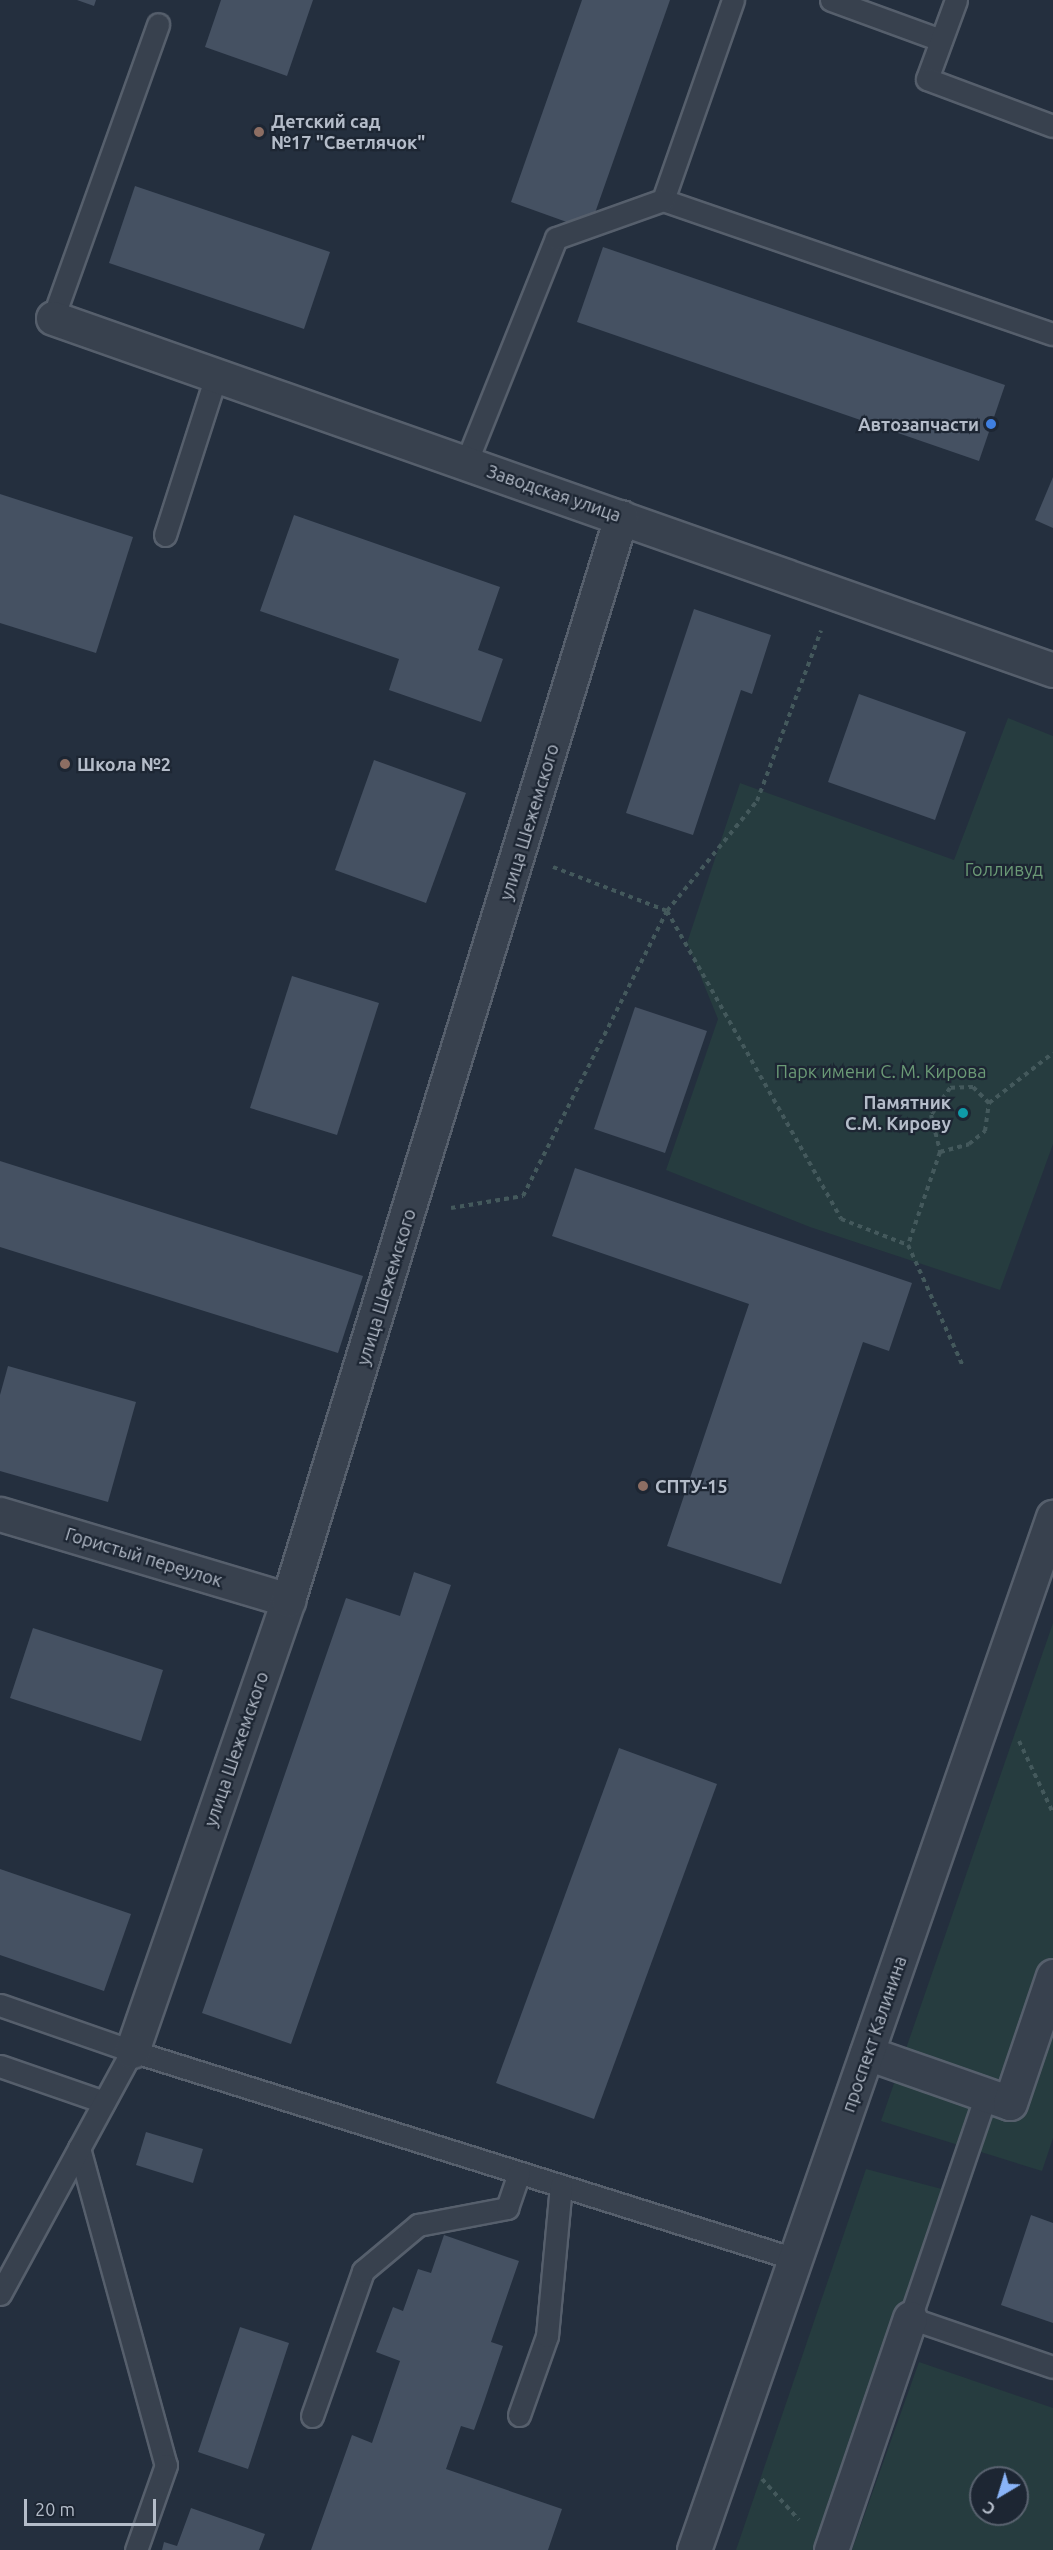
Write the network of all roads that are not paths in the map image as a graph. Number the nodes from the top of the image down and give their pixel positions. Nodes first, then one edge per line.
1 (733, 0) edge
2 (831, 0) edge
3 (956, 0) edge
4 (158, 24) dead end
5 (941, 40) junction
6 (1053, 126) edge
7 (663, 200) junction
8 (53, 318) joint
9 (1053, 334) edge
10 (216, 375) junction
11 (466, 463) junction
12 (621, 517) junction
13 (165, 535) dead end
14 (1053, 670) edge
15 (0, 1514) edge
16 (1053, 1517) edge
17 (288, 1600) junction
18 (1053, 1976) edge
19 (0, 2005) edge
20 (132, 2051) junction
21 (867, 2053) junction
22 (0, 2066) edge
23 (986, 2095) junction
24 (104, 2102) junction
25 (79, 2148) junction
26 (519, 2173) junction
27 (561, 2186) junction
28 (795, 2259) junction
29 (0, 2294) edge
30 (910, 2318) junction
31 (1053, 2367) edge
32 (519, 2415) dead end
33 (312, 2416) dead end
34 (136, 2550) edge
35 (694, 2550) edge
36 (831, 2550) edge

1 - 7 lane
2 - 5 lane
3 - 5 lane
4 - 8 lane
5 - 6 lane
7 - 9 lane
7 - 11 lane
8 - 10 street, Заводская улица
10 - 11 street, Заводская улица
10 - 13 lane
11 - 12 street, Заводская улица
12 - 14 street, Заводская улица
12 - 17 street, улица Шежемского
15 - 17 street, Гористый переулок
16 - 21 street, проспект Калинина
17 - 20 street, улица Шежемского
18 - 23 street
19 - 20 lane
20 - 24 lane
20 - 26 lane
21 - 23 street
21 - 28 street, проспект Калинина
22 - 24 lane
23 - 30 lane
24 - 25 lane
25 - 29 lane
25 - 34 lane
26 - 27 lane
26 - 33 lane
27 - 28 lane
27 - 32 lane
28 - 35 street, проспект Калинина
30 - 31 lane
30 - 36 street

